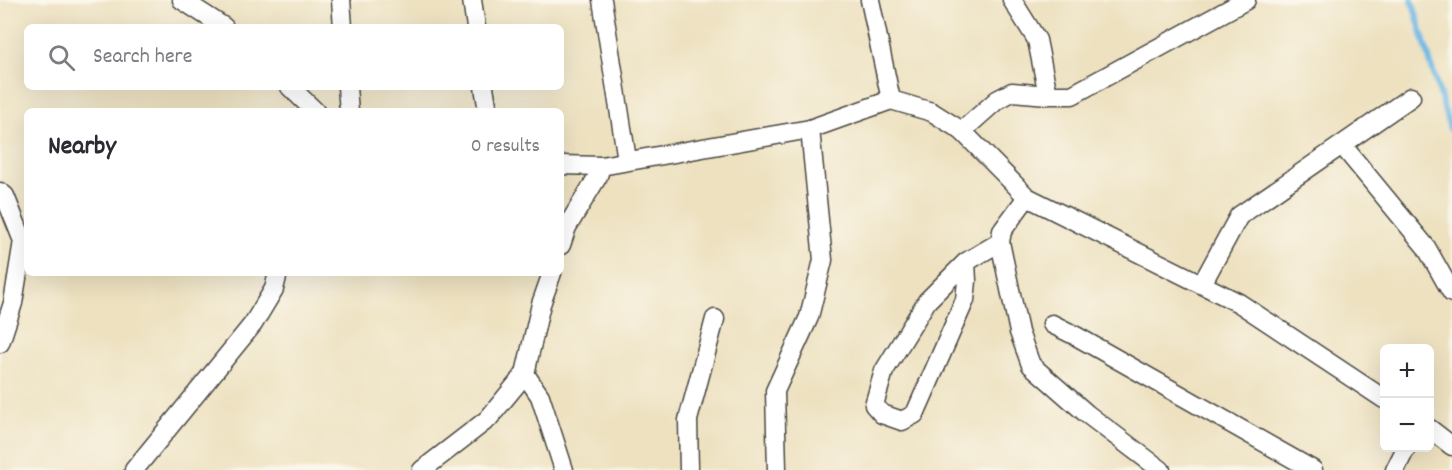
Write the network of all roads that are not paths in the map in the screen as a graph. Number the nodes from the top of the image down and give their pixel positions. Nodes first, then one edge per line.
1 (182, 0) edge
2 (341, 0) edge
3 (472, 0) edge
4 (602, 0) edge
5 (870, 0) edge
6 (1012, 0) edge
7 (1246, 0) edge
8 (219, 24) edge
9 (343, 24) edge
10 (476, 24) edge
11 (293, 90) edge
12 (347, 90) edge
13 (484, 90) edge
14 (1048, 95) junction
15 (1411, 97) dead end
16 (891, 100) junction
17 (312, 108) edge
18 (349, 108) edge
19 (488, 108) edge
20 (810, 129) junction
21 (962, 131) junction
22 (1342, 145) junction
23 (627, 160) junction
24 (564, 165) edge
25 (601, 166) junction
26 (0, 192) edge
27 (1027, 197) junction
28 (564, 236) edge
29 (1000, 242) junction
30 (966, 262) junction
31 (277, 276) edge
32 (551, 276) edge
33 (1202, 284) junction
34 (1452, 293) edge
35 (716, 319) dead end
36 (1052, 324) dead end
37 (0, 343) edge
38 (525, 374) junction
39 (1382, 398) edge
40 (1434, 432) edge
41 (1452, 446) edge
42 (1404, 452) edge
43 (134, 470) edge
44 (422, 470) edge
45 (564, 470) edge
46 (689, 470) edge
47 (777, 470) edge
48 (1161, 470) edge
49 (1313, 470) edge
50 (1395, 470) edge

1 - 8 street
2 - 9 street
3 - 10 street
4 - 23 street
5 - 16 street
6 - 14 street
7 - 14 street
11 - 17 street
12 - 18 street
13 - 19 street
14 - 21 street
15 - 22 street
16 - 20 street
16 - 21 street
20 - 23 street
20 - 47 street
21 - 27 street
22 - 33 street
22 - 34 street
23 - 25 street
24 - 25 street
25 - 28 street
26 - 37 street
27 - 29 street
27 - 33 street
29 - 30 street
29 - 48 street
30 - 30 street
31 - 43 street
32 - 38 street
33 - 39 street
35 - 46 street
36 - 49 street
38 - 44 street
38 - 45 street
40 - 41 street
42 - 50 street

